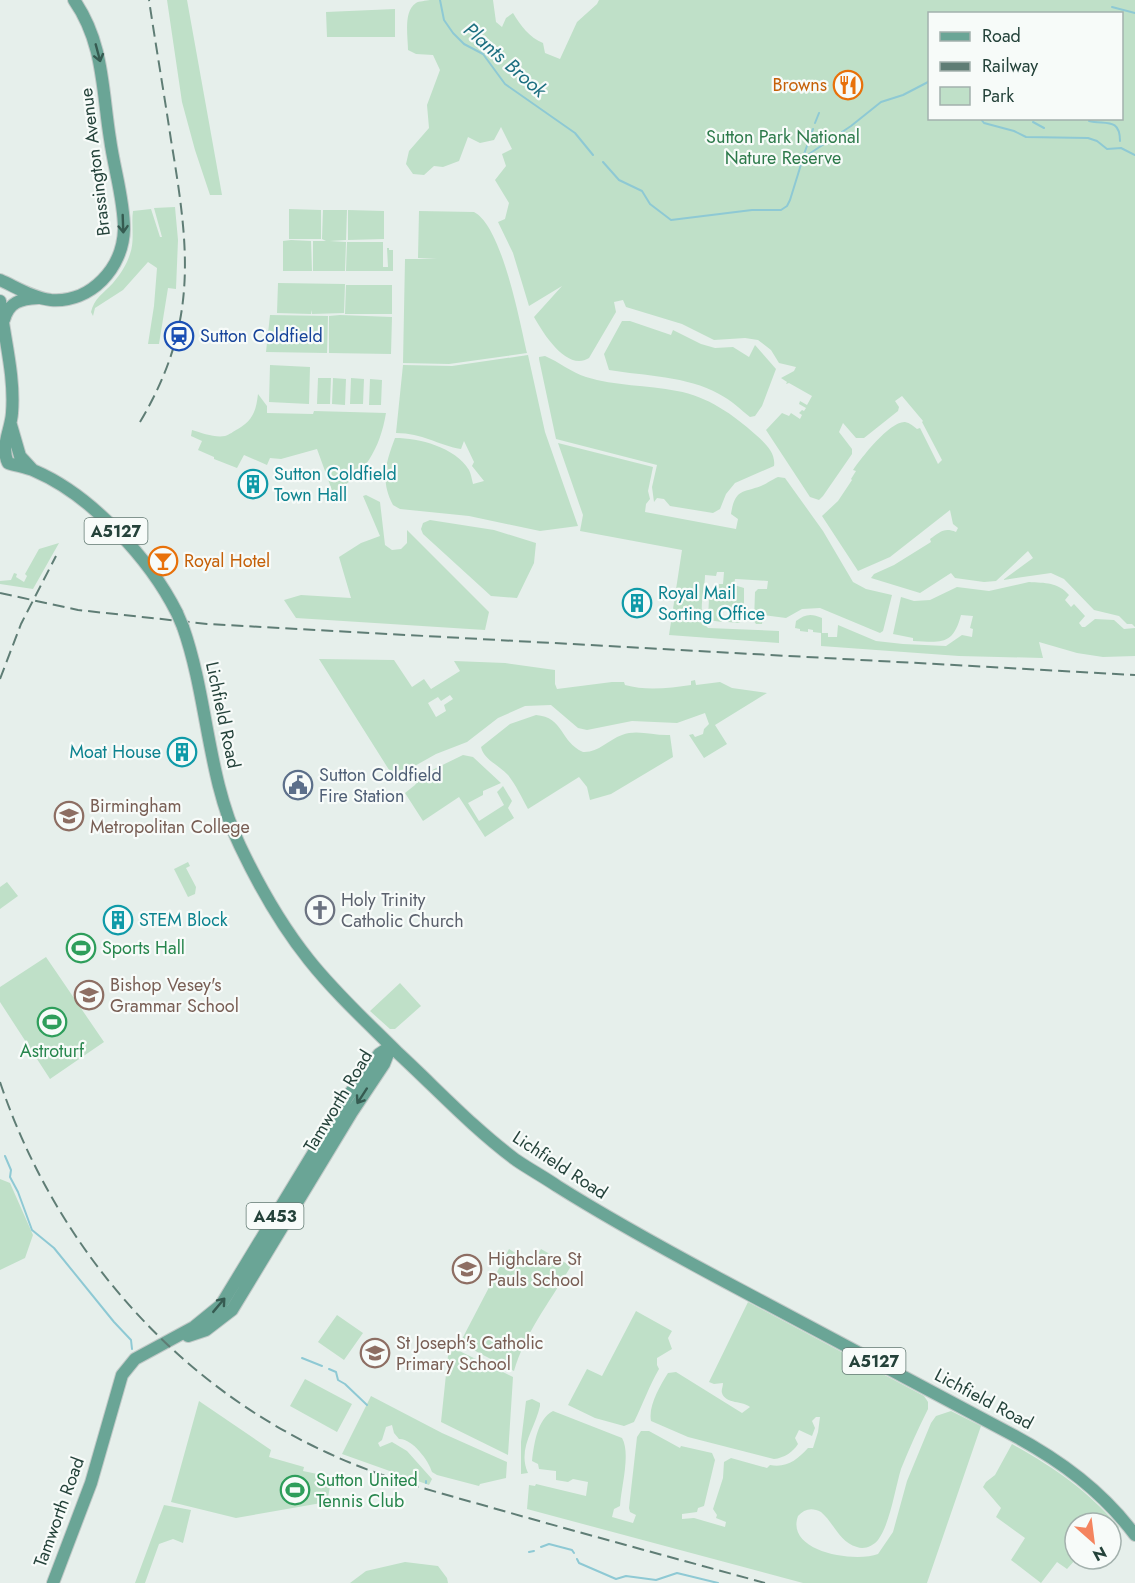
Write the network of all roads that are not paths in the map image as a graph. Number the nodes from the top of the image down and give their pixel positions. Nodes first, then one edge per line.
1 (74, 0) edge
2 (0, 280) edge
3 (41, 298) junction
4 (0, 301) edge
5 (1, 322) edge
6 (11, 425) junction
7 (33, 470) junction
8 (391, 1046) junction
9 (1135, 1535) edge
10 (53, 1583) edge

1 -> 3 main road, Brassington Avenue
2 - 3 main road, Brassington Avenue
3 - 5 main road
4 - 5 main road
5 - 6 main road, A5127
6 - 7 main road, A5127
6 - 7 main road, A5127
7 - 8 main road, Lichfield Road / A5127, bridge
8 - 9 main road, Lichfield Road / A5127
8 - 10 main road, Tamworth Road / A453

